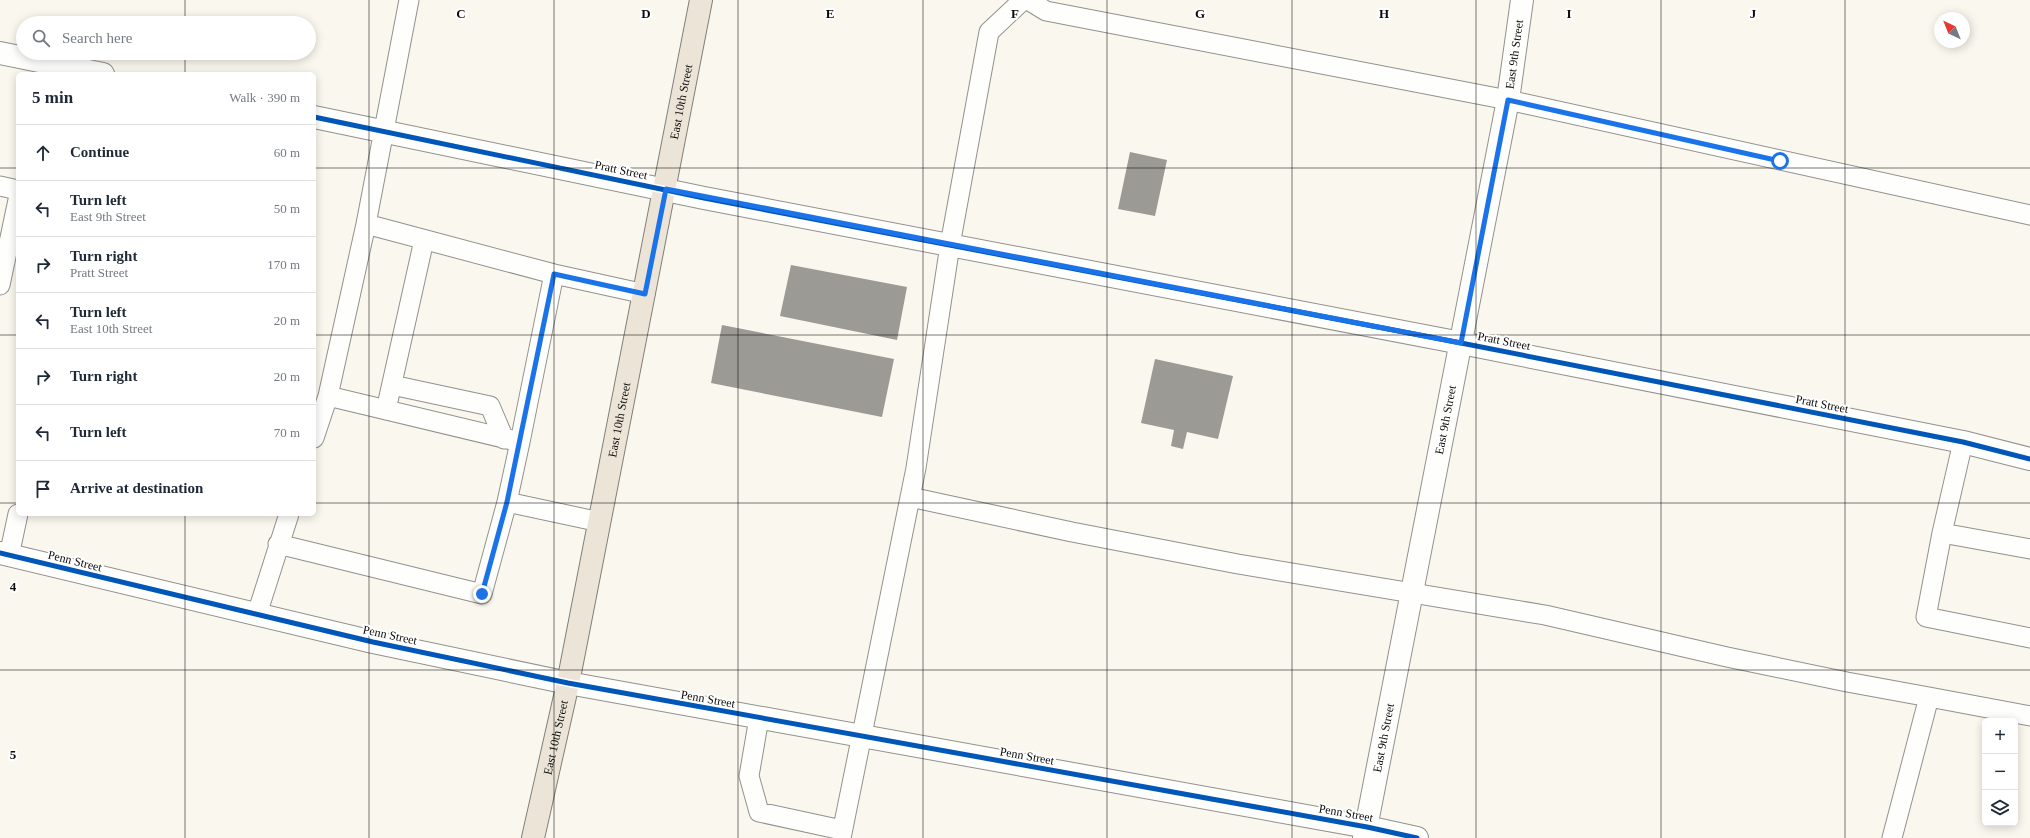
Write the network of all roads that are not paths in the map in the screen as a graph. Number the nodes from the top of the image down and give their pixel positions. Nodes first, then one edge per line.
1 (409, 0) edge
2 (701, 0) edge
3 (1024, 0) edge
4 (1028, 0) edge
5 (1522, 0) edge
6 (0, 53) edge
7 (16, 56) edge
8 (34, 60) edge
9 (93, 72) edge
10 (1508, 100) junction
11 (316, 117) edge
12 (384, 131) junction
13 (0, 186) edge
14 (666, 189) junction
15 (16, 190) edge
16 (16, 209) edge
17 (2030, 214) edge
18 (366, 224) junction
19 (424, 240) junction
20 (950, 245) junction
21 (554, 274) junction
22 (0, 285) edge
23 (645, 294) junction
24 (1461, 343) junction
25 (392, 385) junction
26 (328, 396) junction
27 (386, 410) junction
28 (316, 432) edge
29 (512, 441) junction
30 (1963, 442) junction
31 (2030, 459) edge
32 (910, 497) junction
33 (507, 502) junction
34 (17, 516) edge
35 (287, 516) edge
36 (600, 522) junction
37 (1942, 533) junction
38 (278, 544) junction
39 (2030, 549) edge
40 (5, 554) edge
41 (1412, 593) junction
42 (257, 614) junction
43 (2030, 638) edge
44 (568, 683) junction
45 (1929, 697) junction
46 (2030, 716) edge
47 (759, 718) junction
48 (862, 736) junction
49 (1366, 833) edge
50 (841, 834) edge
51 (533, 838) edge
52 (1417, 838) edge
53 (1892, 838) edge

1 - 12 lane
2 - 14 main road, East 10th Street
3 - 20 lane
4 - 10 lane
5 - 10 street, East 9th Street
6 - 7 street
8 - 9 street
10 - 17 lane
10 - 24 street, East 9th Street
11 - 12 street, Pratt Street
12 - 14 street, Pratt Street
12 - 18 lane
13 - 15 lane
14 - 20 street, Pratt Street
14 - 23 main road, East 10th Street
16 - 22 lane
18 - 19 lane
18 - 26 lane
19 - 21 lane
19 - 25 lane
20 - 24 street, Pratt Street
20 - 32 lane
21 - 23 lane
21 - 29 lane
23 - 36 main road, East 10th Street
24 - 30 street, Pratt Street
24 - 41 street, East 9th Street
25 - 27 lane
25 - 29 lane
26 - 27 lane
26 - 28 lane
27 - 29 lane
29 - 33 lane
30 - 31 street, Pratt Street
30 - 37 lane
32 - 41 lane
32 - 48 lane
33 - 36 lane
33 - 38 lane
34 - 40 lane
35 - 38 lane
36 - 44 main road, East 10th Street
37 - 39 lane
37 - 43 lane
38 - 42 lane
40 - 42 street, Penn Street
41 - 45 lane
41 - 49 street, East 9th Street
42 - 44 street, Penn Street
44 - 47 street, Penn Street
44 - 51 main road, East 10th Street
45 - 46 lane
45 - 53 lane
47 - 48 street, Penn Street
47 - 50 lane
48 - 49 street, Penn Street
48 - 50 lane
49 - 52 street, Penn Street

